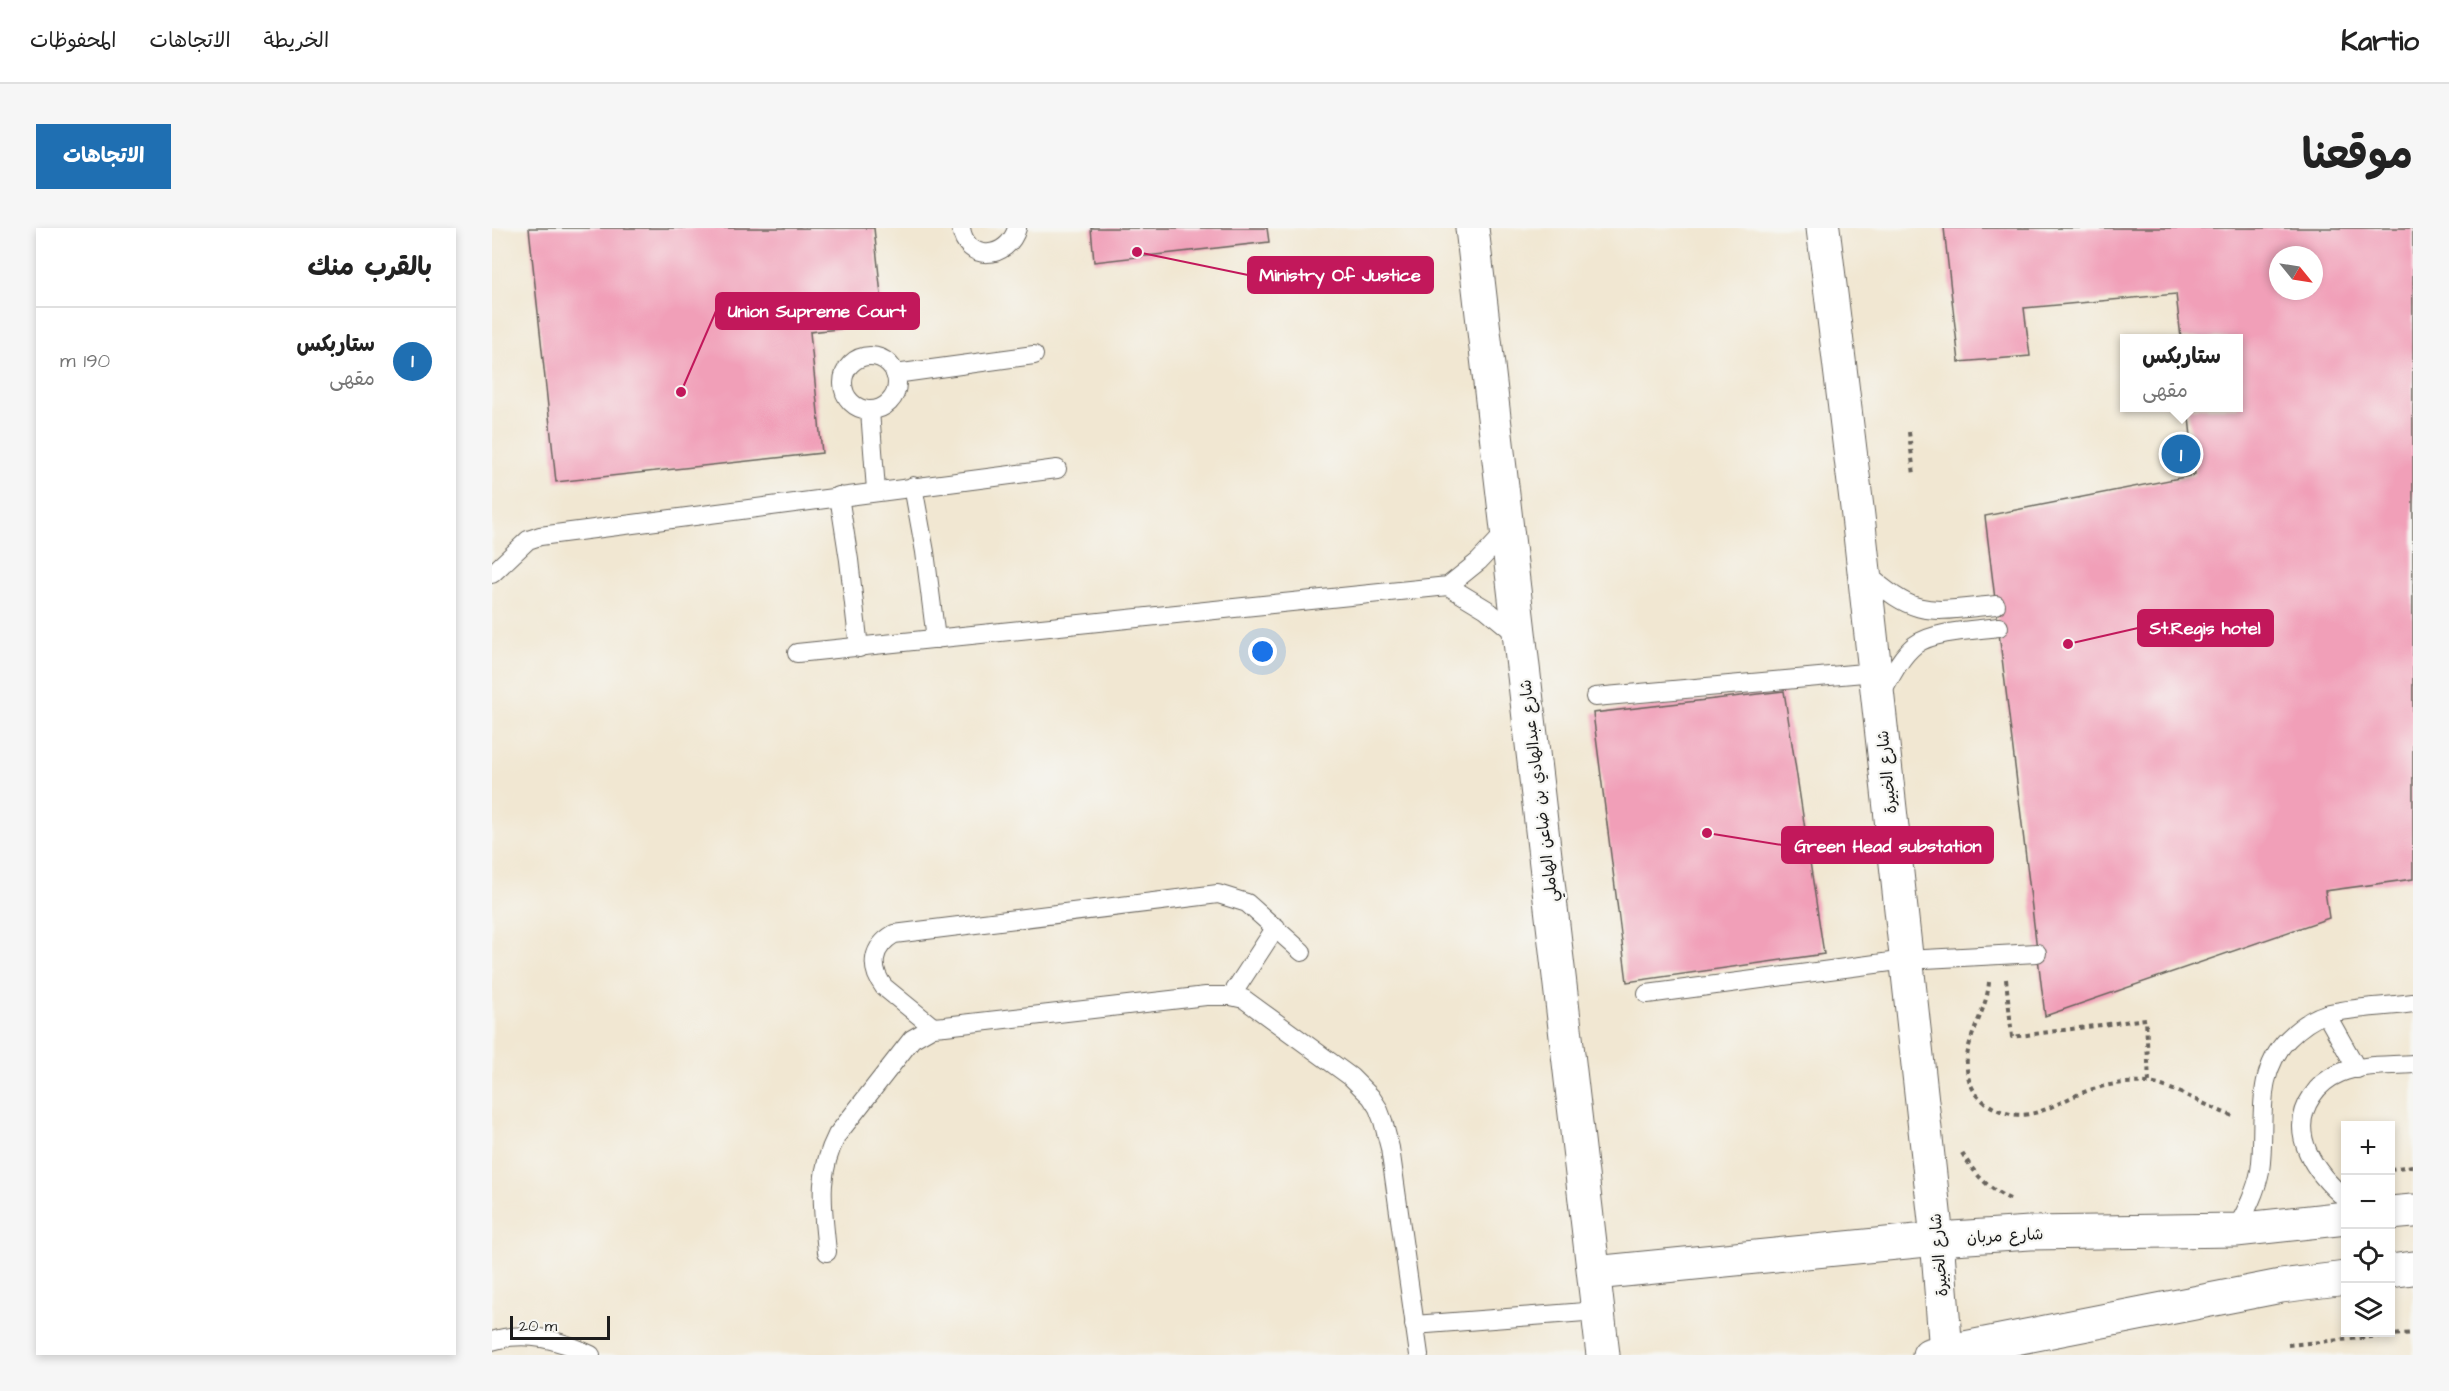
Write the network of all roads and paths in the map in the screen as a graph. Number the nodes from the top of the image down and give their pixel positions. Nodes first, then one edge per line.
1 (960, 228) edge
2 (1017, 228) edge
3 (1472, 228) edge
4 (1823, 228) edge
5 (1034, 355) dead end
6 (896, 374) junction
7 (870, 411) junction
8 (1909, 432) dead end
9 (1058, 469) dead end
10 (1914, 475) dead end
11 (913, 486) junction
12 (876, 490) junction
13 (839, 496) junction
14 (1507, 531) junction
15 (1864, 571) junction
16 (492, 574) edge
17 (1448, 586) junction
18 (1996, 605) dead end
19 (1999, 627) dead end
20 (1520, 637) junction
21 (936, 639) junction
22 (859, 648) junction
23 (797, 653) dead end
24 (1876, 686) junction
25 (1595, 697) dead end
26 (1276, 927) junction
27 (1302, 952) dead end
28 (2037, 953) dead end
29 (1906, 960) junction
30 (2006, 973) dead end
31 (1989, 975) dead end
32 (1647, 994) dead end
33 (1232, 996) junction
34 (2413, 1003) edge
35 (2326, 1014) junction
36 (933, 1027) junction
37 (2413, 1064) edge
38 (2357, 1069) junction
39 (2149, 1083) junction
40 (2241, 1119) dead end
41 (1960, 1146) dead end
42 (2413, 1166) edge
43 (2395, 1168) edge
44 (2341, 1195) edge
45 (2019, 1203) dead end
46 (2413, 1211) edge
47 (2395, 1213) edge
48 (2341, 1219) edge
49 (2236, 1230) junction
50 (1937, 1239) junction
51 (827, 1252) dead end
52 (2413, 1268) edge
53 (2395, 1270) edge
54 (1594, 1273) junction
55 (2341, 1279) edge
56 (1598, 1311) junction
57 (1414, 1325) junction
58 (2413, 1333) edge
59 (492, 1341) edge
60 (2288, 1346) dead end
61 (1937, 1353) edge
62 (591, 1355) edge
63 (1419, 1355) edge
64 (1603, 1355) edge

1 - 2 lane
3 - 14 street, شارع عبدالهادي بن ضاعن الهاملي
4 - 15 street, شارع الخبيرة
5 - 6 lane
6 - 7 lane
6 - 7 lane
7 - 12 lane
8 - 10 path
9 - 11 lane
11 - 12 lane
11 - 21 lane
12 - 13 lane
13 - 16 lane
13 - 22 lane
14 - 17 lane
14 - 20 street, شارع عبدالهادي بن ضاعن الهاملي
15 - 18 lane
15 - 24 street, شارع الخبيرة
17 - 20 lane
17 - 21 lane
19 - 24 lane
20 - 54 street, شارع عبدالهادي بن ضاعن الهاملي
21 - 22 lane
22 - 23 lane
24 - 25 lane
24 - 29 street, شارع الخبيرة
26 - 27 lane
26 - 33 lane
26 - 36 lane
28 - 29 lane
29 - 32 lane
29 - 50 street, شارع الخبيرة
30 - 39 path
31 - 39 path
33 - 36 lane
33 - 57 lane
34 - 35 lane
35 - 38 lane
35 - 49 lane
36 - 51 lane
37 - 38 lane
38 - 44 lane
39 - 40 path
41 - 45 path
42 - 43 path
46 - 47 street
48 - 49 street, شارع مربان
49 - 50 street, شارع مربان
50 - 54 street, شارع مربان
50 - 61 street, شارع الخبيرة
52 - 53 street
54 - 56 street, شارع عبدالهادي بن ضاعن الهاملي
55 - 61 street
56 - 57 lane
56 - 64 street, شارع عبدالهادي بن ضاعن الهاملي
57 - 63 lane
58 - 60 path
59 - 62 lane

